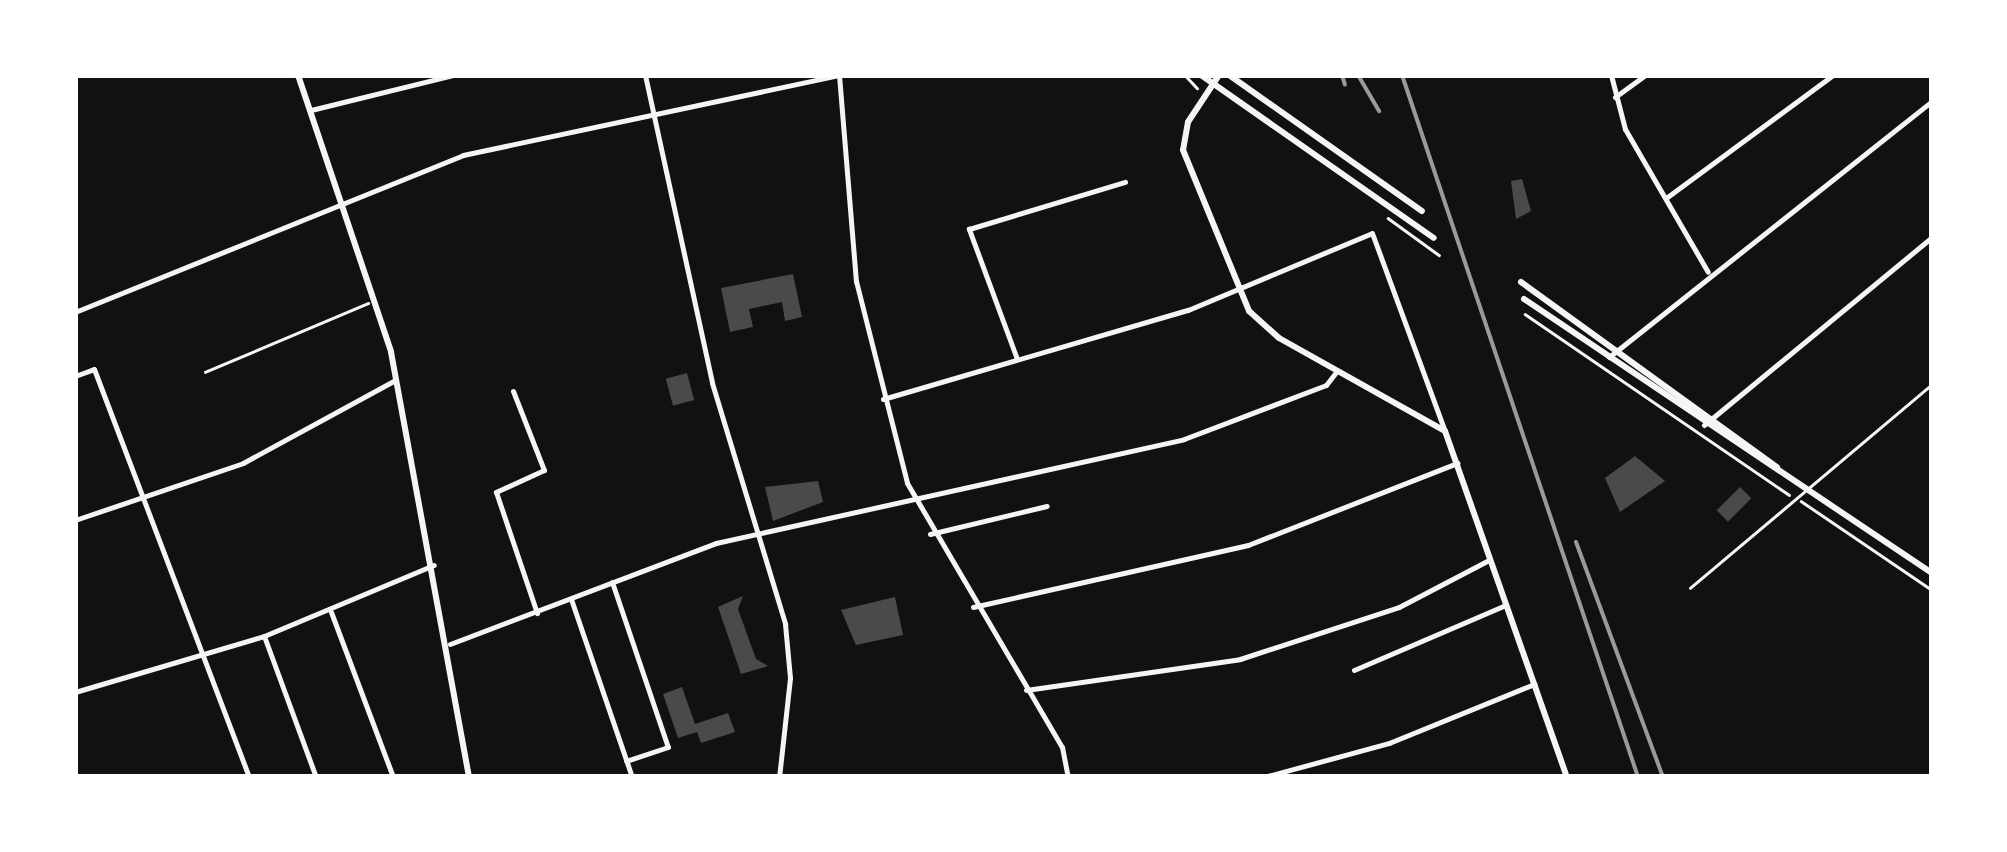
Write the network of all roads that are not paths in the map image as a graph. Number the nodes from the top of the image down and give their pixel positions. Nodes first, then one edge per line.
1 (298, 75) edge
2 (452, 75) edge
3 (645, 75) edge
4 (839, 75) edge
5 (1201, 75) edge
6 (1219, 75) edge
7 (1229, 75) edge
8 (1611, 75) edge
9 (1645, 75) edge
10 (1833, 75) edge
11 (1213, 83) junction
12 (1615, 96) junction
13 (1932, 101) edge
14 (311, 110) junction
15 (660, 113) junction
16 (1125, 182) dead end
17 (1666, 198) junction
18 (341, 200) junction
19 (1422, 211) dead end
20 (1932, 237) edge
21 (1434, 238) dead end
22 (1709, 273) junction
23 (1522, 282) dead end
24 (1241, 291) junction
25 (1524, 298) dead end
26 (75, 312) edge
27 (1618, 348) junction
28 (1609, 357) junction
29 (1017, 359) junction
30 (1338, 371) junction
31 (75, 376) edge
32 (395, 380) junction
33 (1932, 384) edge
34 (513, 390) dead end
35 (883, 399) junction
36 (1714, 412) junction
37 (1704, 425) junction
38 (1444, 430) junction
39 (1456, 463) junction
40 (1777, 467) junction
41 (1807, 487) junction
42 (142, 497) junction
43 (914, 501) junction
44 (1046, 506) dead end
45 (75, 520) edge
46 (765, 534) junction
47 (930, 534) junction
48 (1490, 560) junction
49 (434, 565) junction
50 (1932, 573) edge
51 (612, 582) junction
52 (1690, 588) dead end
53 (571, 599) junction
54 (1506, 605) junction
55 (973, 607) junction
56 (332, 612) junction
57 (537, 613) junction
58 (264, 636) junction
59 (450, 644) junction
60 (202, 652) junction
61 (1354, 670) dead end
62 (1534, 684) junction
63 (1026, 690) junction
64 (75, 692) edge
65 (626, 761) junction
66 (249, 777) edge
67 (316, 777) edge
68 (393, 777) edge
69 (469, 777) edge
70 (632, 777) edge
71 (780, 777) edge
72 (1068, 777) edge
73 (1264, 777) edge
74 (1568, 777) edge

1 - 14 street
2 - 14 street
3 - 15 street
4 - 15 street
4 - 35 street
5 - 11 street
6 - 11 street
7 - 19 street
8 - 12 street
9 - 12 street
10 - 17 street
11 - 21 street
11 - 24 street
12 - 17 street
13 - 22 street
14 - 18 street
15 - 18 street
15 - 46 street
16 - 29 street
17 - 22 street
18 - 26 street
18 - 32 street
20 - 36 street
22 - 27 street
23 - 27 street
24 - 29 street
24 - 30 street
24 - 38 street
25 - 28 street
27 - 28 street
27 - 36 street
28 - 37 street
29 - 35 street
30 - 38 street
30 - 43 street
31 - 42 street
32 - 42 street
32 - 49 street
33 - 41 lane
34 - 57 street
35 - 43 street
36 - 37 street
36 - 40 street
37 - 40 street
38 - 39 street
39 - 48 street
39 - 55 street
40 - 41 street
41 - 50 street
41 - 52 lane
42 - 45 street
42 - 60 street
43 - 46 street
43 - 47 street
44 - 47 street
46 - 51 street
46 - 71 street
47 - 55 street
48 - 54 street
48 - 63 street
49 - 56 street
49 - 59 street
51 - 53 street
51 - 65 street
53 - 57 street
53 - 65 street
54 - 61 street
54 - 62 street
55 - 63 street
56 - 58 street
56 - 68 street
57 - 59 street
58 - 60 street
58 - 67 street
59 - 69 street
60 - 64 street
60 - 66 street
62 - 73 street
62 - 74 street
63 - 72 street
65 - 70 street

